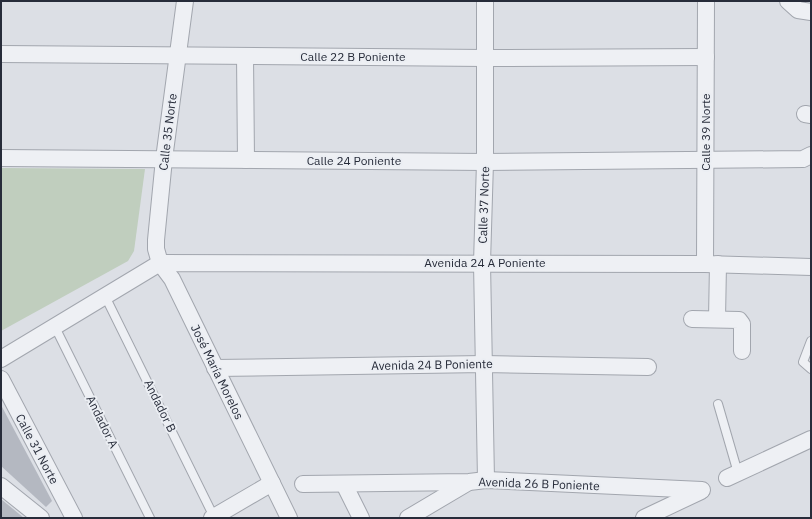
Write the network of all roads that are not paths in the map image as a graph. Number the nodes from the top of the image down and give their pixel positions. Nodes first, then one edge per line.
1 (185, 1) edge
2 (485, 1) edge
3 (706, 1) edge
4 (788, 1) edge
5 (811, 12) edge
6 (1, 54) edge
7 (178, 56) junction
8 (245, 56) junction
9 (706, 57) junction
10 (485, 58) junction
11 (811, 155) edge
12 (1, 158) edge
13 (164, 159) junction
14 (246, 160) junction
15 (706, 160) junction
16 (485, 162) junction
17 (160, 263) junction
18 (482, 263) junction
19 (711, 264) junction
20 (811, 267) edge
21 (105, 296) junction
22 (692, 319) dead end
23 (717, 319) junction
24 (55, 327) junction
25 (811, 341) edge
26 (742, 351) dead end
27 (1, 360) edge
28 (484, 364) junction
29 (648, 367) dead end
30 (215, 368) junction
31 (811, 369) edge
32 (1, 379) edge
33 (718, 404) dead end
34 (809, 437) edge
35 (733, 476) joint
36 (486, 480) junction
37 (469, 482) junction
38 (272, 483) junction
39 (303, 484) dead end
40 (344, 484) junction
41 (1, 486) edge
42 (213, 517) edge
43 (42, 518) edge
44 (74, 518) edge
45 (150, 518) edge
46 (289, 518) edge
47 (361, 518) edge
48 (408, 518) edge
49 (644, 518) edge

1 - 7 street, Calle 35 Norte
2 - 10 street, Calle 37 Norte
3 - 9 street, Calle 39 Norte
4 - 5 street
6 - 7 street, Calle 22 B Poniente
7 - 8 street, Calle 22 B Poniente
7 - 13 street, Calle 35 Norte
8 - 10 street, Calle 22 B Poniente
8 - 14 street
9 - 10 street, Calle 22 B Poniente
9 - 15 street, Calle 39 Norte
10 - 16 street, Calle 37 Norte
11 - 15 street, Calle 24 Poniente
12 - 13 street, Calle 24 Poniente
13 - 14 street, Calle 24 Poniente
13 - 17 street, Calle 35 Norte
14 - 16 street, Calle 24 Poniente
15 - 16 street, Calle 24 Poniente
15 - 19 street, Calle 39 Norte
16 - 18 street, Calle 37 Norte
17 - 18 street, Avenida 24 A Poniente
17 - 21 street
17 - 30 street, José María Morelos
18 - 19 street, Avenida 24 A Poniente
18 - 28 street, Calle 37 Norte
19 - 20 street, Avenida 24 A Poniente
19 - 23 street, Calle 39 Norte
21 - 24 street
21 - 42 lane, Andador B
22 - 23 street
23 - 26 street
24 - 27 street
24 - 45 lane, Andador A
25 - 31 lane
28 - 29 street, Avenida 24 B Poniente
28 - 30 street, Avenida 24 B Poniente
28 - 36 street, Calle 37 Norte
30 - 38 street, José María Morelos
32 - 44 street, Calle 31 Norte
33 - 35 lane
34 - 35 street
36 - 37 street, Avenida 26 B Poniente
36 - 49 street, Avenida 26 B Poniente
37 - 40 street, Avenida 26 B Poniente
37 - 48 street
38 - 42 street
38 - 46 street, José María Morelos
39 - 40 street, Avenida 26 B Poniente
40 - 47 street
41 - 43 street

